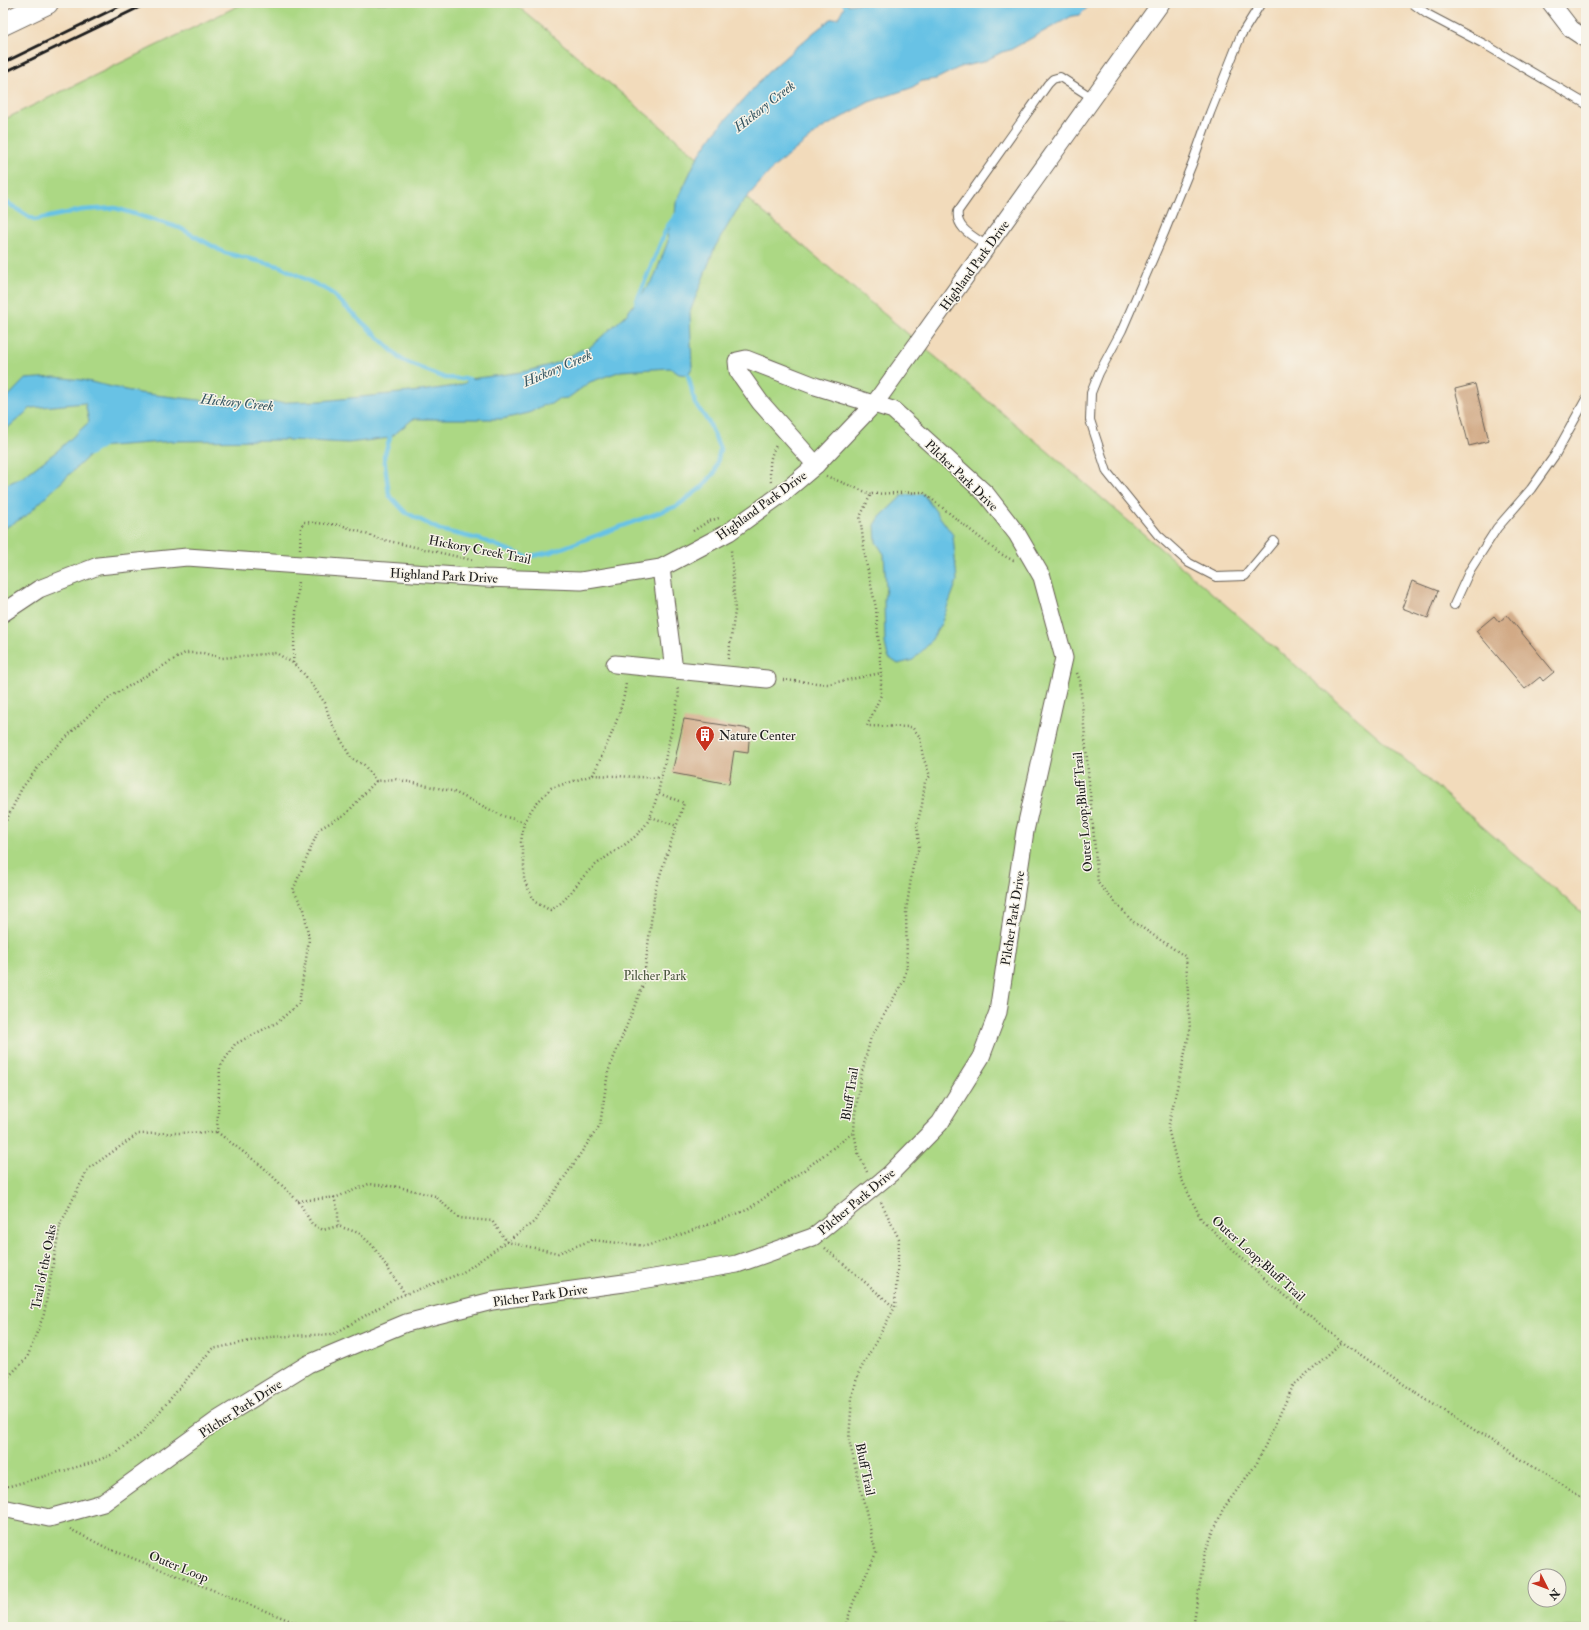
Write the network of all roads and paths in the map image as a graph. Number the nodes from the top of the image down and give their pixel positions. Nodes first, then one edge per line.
1 (47, 3) edge
2 (1161, 3) edge
3 (1261, 3) edge
4 (1412, 3) edge
5 (1551, 3) edge
6 (3, 24) edge
7 (1586, 39) edge
8 (1094, 99) junction
9 (1586, 104) edge
10 (987, 246) junction
11 (1586, 399) edge
12 (875, 403) junction
13 (786, 430) junction
14 (818, 470) junction
15 (871, 494) junction
16 (773, 499) junction
17 (723, 516) dead end
18 (729, 532) junction
19 (690, 533) dead end
20 (1274, 541) dead end
21 (475, 560) dead end
22 (1017, 563) dead end
23 (299, 565) junction
24 (661, 568) junction
25 (1454, 605) dead end
26 (3, 613) edge
27 (293, 663) junction
28 (615, 664) dead end
29 (1075, 667) dead end
30 (674, 670) junction
31 (881, 673) junction
32 (726, 675) junction
33 (768, 679) joint
34 (626, 683) dead end
35 (593, 775) junction
36 (661, 778) junction
37 (376, 781) junction
38 (658, 793) junction
39 (651, 817) junction
40 (3, 822) edge
41 (524, 822) junction
42 (677, 826) junction
43 (217, 1132) junction
44 (854, 1132) junction
45 (874, 1186) junction
46 (334, 1197) junction
47 (298, 1201) junction
48 (338, 1226) junction
49 (813, 1237) junction
50 (507, 1242) junction
51 (405, 1294) junction
52 (894, 1307) junction
53 (1342, 1342) junction
54 (3, 1382) edge
55 (3, 1487) edge
56 (1586, 1500) edge
57 (3, 1508) edge
58 (49, 1518) junction
59 (306, 1627) edge
60 (845, 1627) edge
61 (1193, 1627) edge

1 - 6 main road
2 - 8 street, Highland Park Drive
3 - 20 lane
4 - 9 lane
5 - 7 street
8 - 10 street, Highland Park Drive
8 - 10 lane
10 - 12 street, Highland Park Drive
11 - 25 lane
12 - 13 street, Pilcher Park Drive
12 - 14 street, Highland Park Drive
12 - 45 street, Pilcher Park Drive
13 - 14 street
13 - 16 path
14 - 15 path
14 - 16 street, Highland Park Drive
15 - 22 path
15 - 31 path
16 - 18 street, Highland Park Drive
17 - 19 path
18 - 24 street, Highland Park Drive
18 - 32 path
21 - 23 path, Hickory Creek Trail
23 - 24 street, Highland Park Drive
23 - 26 street, Highland Park Drive
23 - 27 path, Hickory Creek Trail
24 - 30 street
27 - 37 path
27 - 40 path
28 - 30 street
29 - 53 path, Outer Loop;Bluff Trail
30 - 32 street
30 - 36 path
31 - 33 path
31 - 44 path, Bluff Trail
32 - 33 street
34 - 35 path
35 - 36 path
35 - 41 path
36 - 38 path
37 - 41 path
37 - 43 path
38 - 39 path
38 - 42 path
39 - 41 path
39 - 42 path
42 - 50 path
43 - 47 path
43 - 54 path, Trail of the Oaks
44 - 45 path, Bluff Trail
44 - 50 path
45 - 49 street, Pilcher Park Drive
45 - 52 path, Bluff Trail
46 - 47 path
46 - 48 path
46 - 50 path
47 - 48 path
48 - 51 path
49 - 52 path
49 - 58 street, Pilcher Park Drive
50 - 51 path
51 - 55 path
52 - 60 path, Bluff Trail
53 - 56 path, Outer Loop;Bluff Trail
53 - 61 path
57 - 58 street, Pilcher Park Drive
58 - 59 path, Outer Loop

